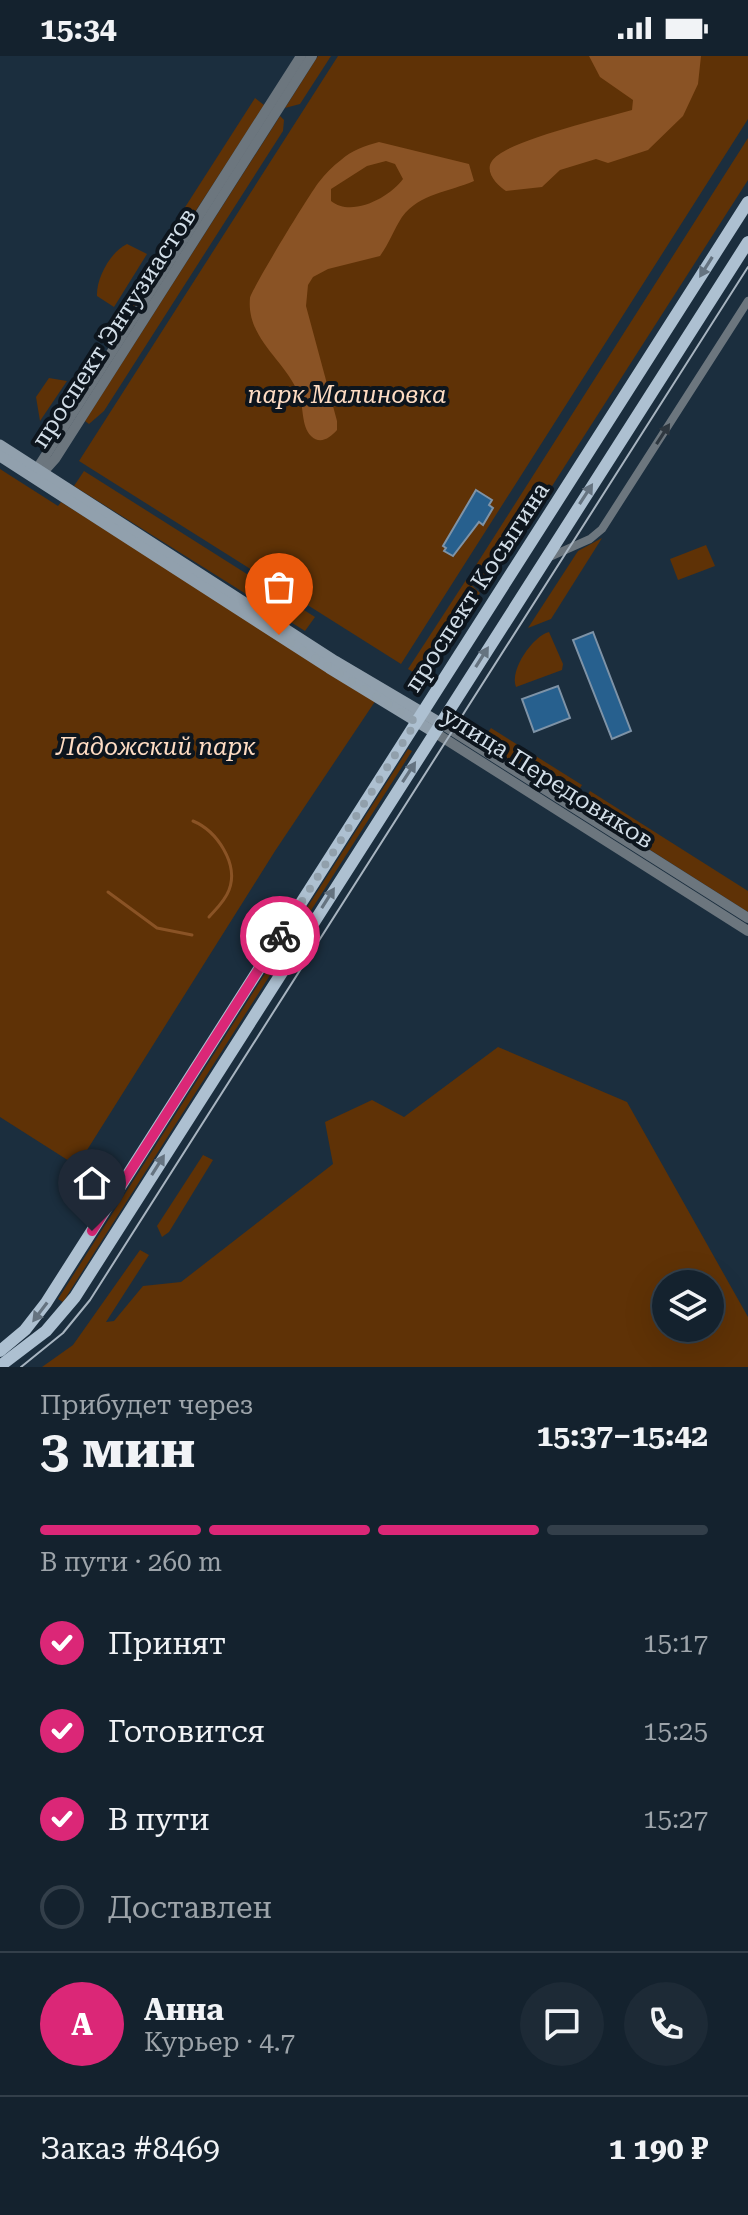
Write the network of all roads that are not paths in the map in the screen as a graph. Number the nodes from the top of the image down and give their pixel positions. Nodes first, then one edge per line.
1 (301, 56) edge
2 (312, 56) edge
3 (748, 202) edge
4 (748, 242) edge
5 (748, 301) edge
6 (0, 445) edge
7 (0, 456) edge
8 (40, 474) junction
9 (544, 560) junction
10 (419, 718) junction
11 (437, 728) junction
12 (748, 918) edge
13 (748, 931) edge
14 (0, 1351) edge
15 (0, 1366) edge

1 - 8 street, проспект Энтузиастов
2 - 8 street, проспект Энтузиастов
3 -> 10 main road, проспект Косыгина
9 -> 4 main road, проспект Косыгина
9 -> 5 street
6 - 8 main road, улица Передовиков
7 - 8 main road, улица Передовиков
8 - 10 main road, улица Передовиков
11 -> 9 main road, проспект Косыгина
10 - 11 main road, улица Передовиков
10 -> 14 main road, проспект Косыгина
11 - 12 street, улица Передовиков
11 - 13 street, улица Передовиков
15 -> 11 main road, проспект Косыгина

